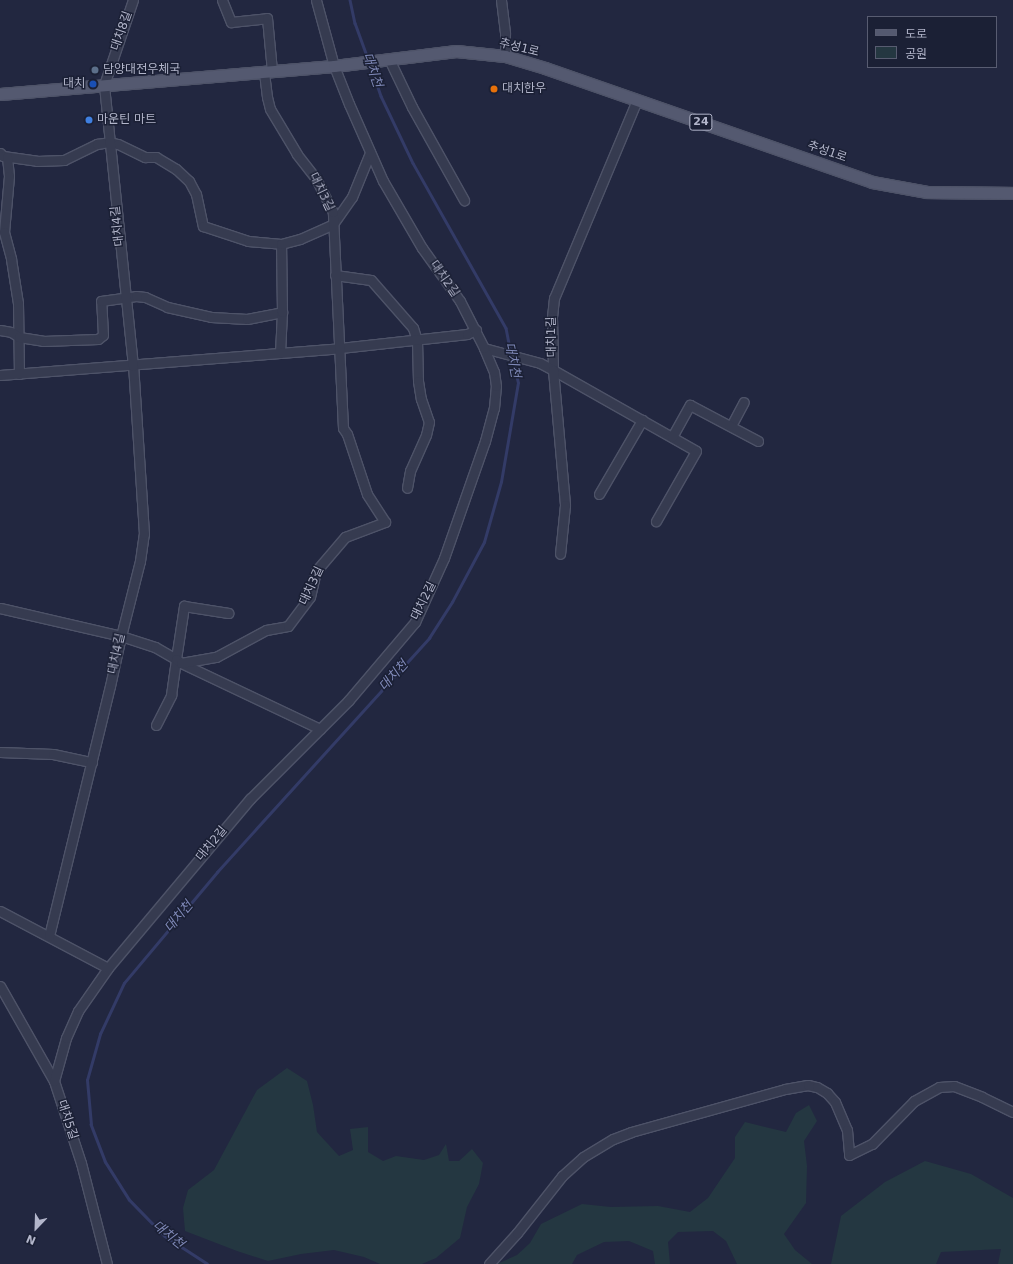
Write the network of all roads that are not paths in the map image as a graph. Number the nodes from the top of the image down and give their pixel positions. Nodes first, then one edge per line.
1 (132, 0) edge
2 (222, 0) edge
3 (316, 0) edge
4 (501, 0) edge
5 (505, 56) junction
6 (389, 59) junction
7 (334, 66) junction
8 (268, 72) junction
9 (104, 85) junction
10 (0, 94) edge
11 (637, 100) junction
12 (109, 142) junction
13 (370, 153) junction
14 (4, 155) edge
15 (1013, 193) edge
16 (464, 200) dead end
17 (333, 224) junction
18 (280, 244) junction
19 (335, 275) junction
20 (126, 297) junction
21 (282, 312) junction
22 (0, 330) edge
23 (476, 330) junction
24 (19, 337) junction
25 (416, 340) junction
26 (340, 348) junction
27 (484, 348) junction
28 (280, 353) junction
29 (133, 366) junction
30 (553, 370) junction
31 (19, 374) junction
32 (0, 375) edge
33 (744, 402) dead end
34 (642, 420) junction
35 (730, 426) junction
36 (672, 437) junction
37 (758, 441) dead end
38 (407, 488) dead end
39 (599, 494) dead end
40 (656, 521) dead end
41 (560, 554) dead end
42 (0, 608) edge
43 (228, 613) dead end
44 (121, 636) junction
45 (179, 661) junction
46 (156, 725) dead end
47 (320, 729) junction
48 (0, 752) edge
49 (92, 762) junction
50 (0, 911) edge
51 (50, 936) junction
52 (108, 968) junction
53 (0, 986) edge
54 (54, 1081) junction
55 (1013, 1112) edge
56 (106, 1259) edge
57 (116, 1264) edge
58 (489, 1264) edge

1 - 9 street, 대치8길
2 - 8 street, 대치3길
3 - 7 street
4 - 5 street
5 - 6 main road, 추성1로 / 24
5 - 11 main road, 추성1로 / 24
6 - 7 main road, 추성1로 / 24
6 - 16 street
7 - 8 main road, 추성1로 / 24
7 - 13 street, 대치2길
8 - 9 main road, 추성1로 / 24
8 - 17 street, 대치3길
9 - 10 main road, 추성1로 / 24
9 - 12 street, 대치4길
11 - 15 main road, 추성1로 / 24
11 - 30 street, 대치1길
12 - 14 street
12 - 18 street
12 - 20 street, 대치4길
13 - 17 street
13 - 23 street, 대치2길
14 - 24 street
17 - 18 street
17 - 19 street, 대치3길
18 - 21 street
19 - 25 street
19 - 26 street, 대치3길
20 - 21 street
20 - 24 street
20 - 29 street, 대치4길
21 - 28 street
22 - 24 street
23 - 25 street
23 - 27 street, 대치2길
24 - 31 street
25 - 26 street
25 - 38 street
26 - 28 street
26 - 45 street, 대치3길
27 - 30 street
27 - 47 street, 대치2길
28 - 29 street
29 - 31 street
29 - 44 street, 대치4길
30 - 34 street, 대치1길
30 - 41 street
31 - 32 street
33 - 35 street
34 - 36 street, 대치1길
34 - 39 street
35 - 36 street
35 - 37 street
36 - 40 street, 대치1길
42 - 44 street
43 - 45 street
44 - 45 street
44 - 49 street, 대치4길
45 - 46 street
45 - 47 street
47 - 52 street, 대치2길
48 - 49 street
49 - 51 street, 대치4길
50 - 51 street
51 - 52 street
52 - 54 street, 대치2길
53 - 54 street, 대치5길
54 - 56 street, 대치5길
55 - 58 street
56 - 57 street

